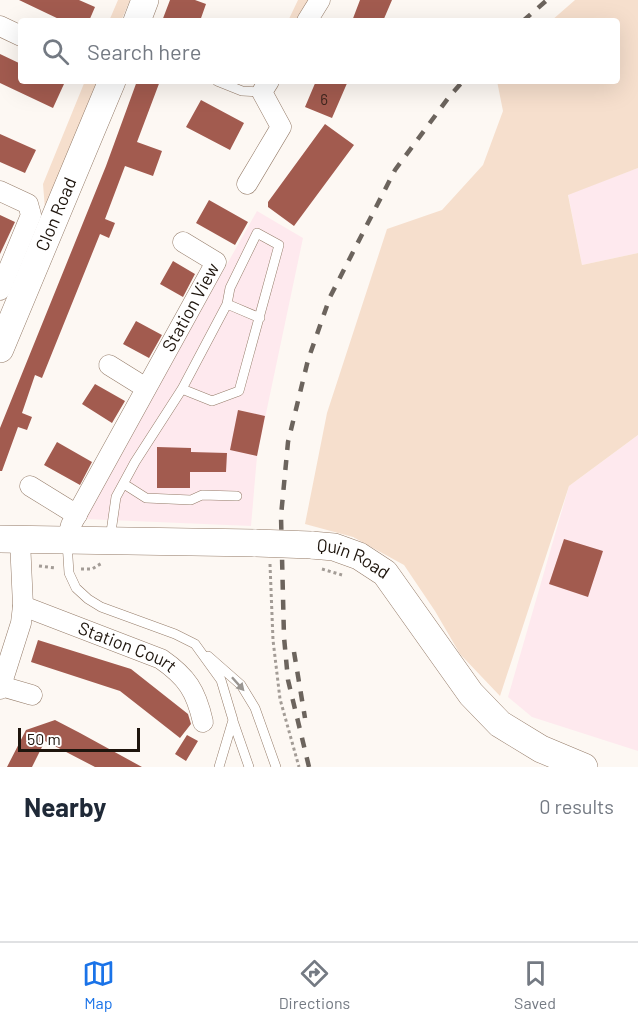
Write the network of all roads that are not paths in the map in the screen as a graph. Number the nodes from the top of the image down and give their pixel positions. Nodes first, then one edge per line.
1 (145, 0) edge
2 (321, 0) edge
3 (138, 18) edge
4 (309, 18) edge
5 (0, 26) edge
6 (18, 35) edge
7 (111, 84) edge
8 (224, 84) edge
9 (266, 87) edge
10 (247, 184) dead end
11 (0, 191) edge
12 (183, 242) dead end
13 (0, 290) edge
14 (227, 303) junction
15 (260, 318) junction
16 (0, 349) edge
17 (109, 365) dead end
18 (146, 388) junction
19 (182, 389) junction
20 (124, 484) junction
21 (30, 486) dead end
22 (237, 496) dead end
23 (77, 515) junction
24 (10, 540) edge
25 (67, 540) junction
26 (110, 541) junction
27 (23, 606) junction
28 (195, 644) junction
29 (1, 687) edge
30 (32, 695) dead end
31 (233, 720) junction
32 (203, 722) dead end
33 (219, 767) edge
34 (249, 767) edge
35 (276, 767) edge
36 (584, 767) edge

1 - 3 main road
2 - 4 street
5 - 6 street
7 - 16 main road, Clon Road
8 - 9 lane
9 - 10 street
11 - 13 street
12 - 18 street, Station View
14 - 15 lane
14 - 15 lane
14 - 19 lane
15 - 19 lane
17 - 18 street
18 - 23 street, Station View
19 - 20 lane
20 - 22 lane
20 - 26 lane
21 - 23 street
23 - 25 street, Station View
24 - 25 main road, Quin Road
24 - 27 street
25 - 26 main road, Quin Road
25 - 28 lane
26 - 36 main road, Quin Road, bridge
27 - 29 street
27 - 32 street, Station Court
28 - 31 lane
28 -> 35 lane
29 - 30 street
31 - 33 lane
31 - 34 lane

